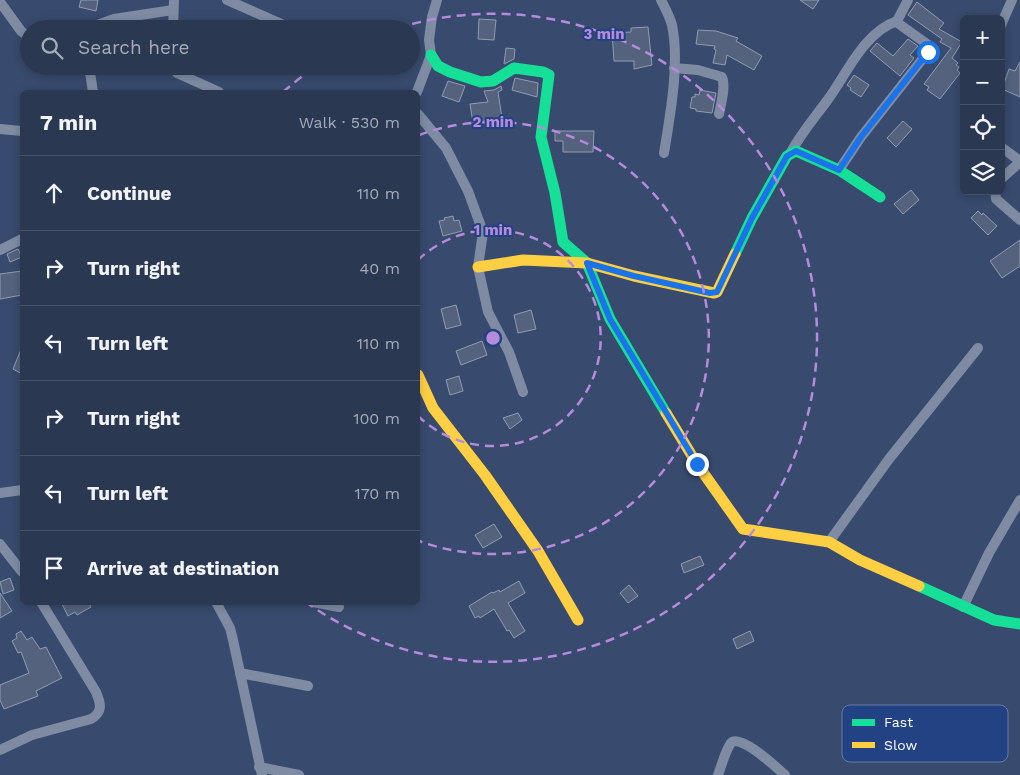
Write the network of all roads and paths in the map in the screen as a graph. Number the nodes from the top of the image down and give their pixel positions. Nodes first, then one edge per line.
1 (227, 0) edge
2 (437, 0) edge
3 (662, 0) edge
4 (908, 0) edge
5 (1012, 0) edge
6 (0, 2) edge
7 (174, 5) edge
8 (10, 16) junction
9 (1005, 16) edge
10 (111, 20) edge
11 (173, 20) edge
12 (273, 20) edge
13 (0, 21) edge
14 (897, 21) junction
15 (20, 30) edge
16 (431, 55) junction
17 (674, 68) junction
18 (90, 75) edge
19 (181, 75) edge
20 (93, 90) edge
21 (215, 90) edge
22 (418, 90) edge
23 (719, 114) dead end
24 (420, 116) edge
25 (0, 130) edge
26 (20, 131) edge
27 (1005, 150) edge
28 (791, 152) junction
29 (664, 153) dead end
30 (1020, 161) edge
31 (839, 170) junction
32 (1005, 175) edge
33 (996, 195) edge
34 (880, 197) dead end
35 (1020, 220) edge
36 (20, 240) edge
37 (0, 250) edge
38 (587, 263) junction
39 (478, 268) junction
40 (978, 348) dead end
41 (420, 380) edge
42 (523, 392) dead end
43 (20, 490) edge
44 (0, 493) edge
45 (1020, 500) edge
46 (829, 542) junction
47 (0, 544) edge
48 (20, 569) edge
49 (44, 605) edge
50 (218, 605) edge
51 (329, 605) edge
52 (339, 607) dead end
53 (963, 607) junction
54 (578, 620) dead end
55 (1020, 624) edge
56 (240, 673) junction
57 (308, 686) dead end
58 (0, 750) edge
59 (260, 771) edge
60 (299, 775) edge
61 (718, 775) edge
62 (785, 775) edge

1 - 12 street
2 - 16 street
3 - 17 street
4 - 14 street
5 - 9 street
6 - 8 street
7 - 10 street
7 - 11 street
8 - 13 street
8 - 15 street
14 - 28 street
14 - 31 street
16 - 22 street
16 - 38 street
17 - 23 street
17 - 29 street
18 - 20 street
19 - 21 street
24 - 39 street
25 - 26 street
27 - 30 street
28 - 31 street
28 - 38 street
30 - 32 street
31 - 34 street
33 - 35 street
36 - 37 street
38 - 39 street
38 - 46 street
39 - 42 street
40 - 46 street
41 - 54 street
43 - 44 street
45 - 53 street
46 - 53 street
47 - 48 street
49 - 58 street
50 - 56 street
51 - 52 street
53 - 55 street
56 - 57 street
56 - 59 street
59 - 60 street
61 - 62 street

